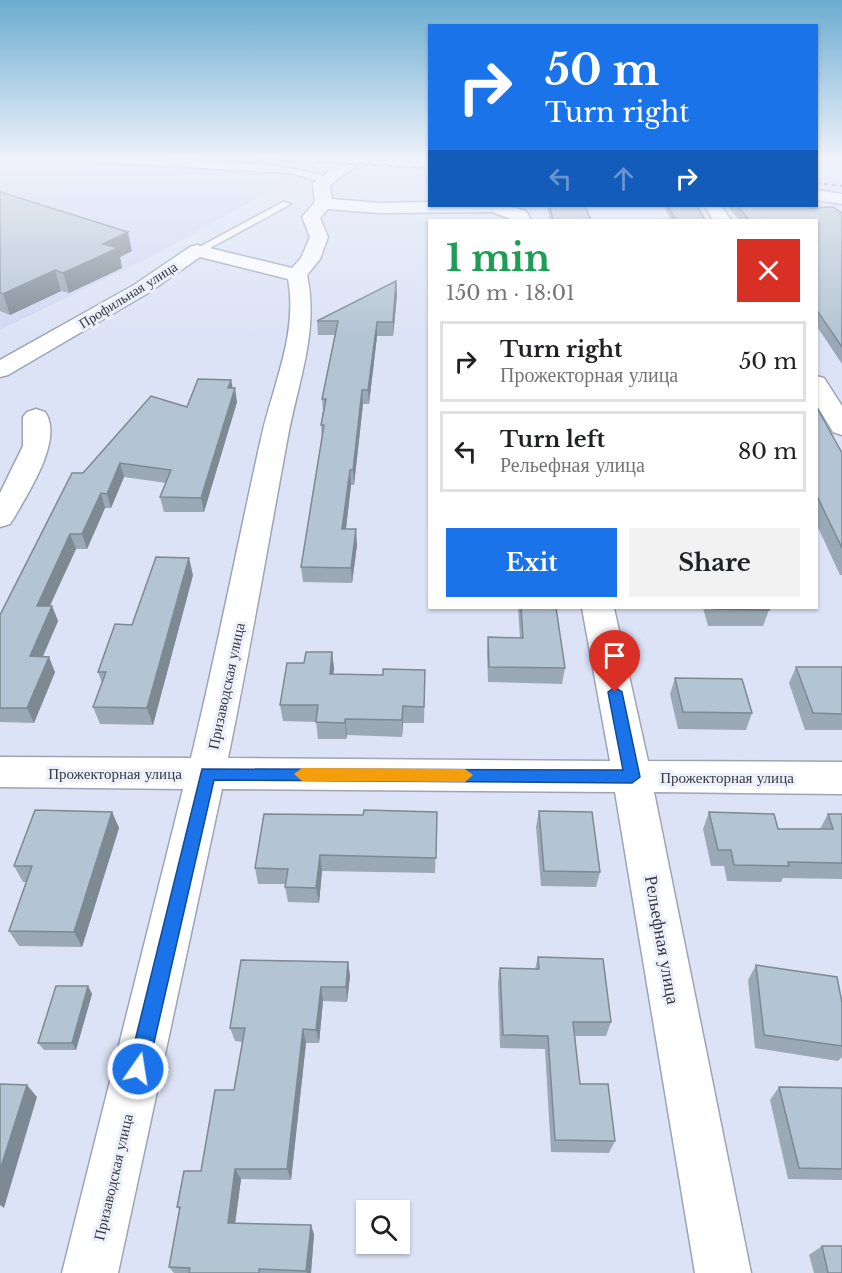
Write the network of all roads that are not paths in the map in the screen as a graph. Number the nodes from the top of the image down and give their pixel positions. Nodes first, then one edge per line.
1 (259, 218) edge
2 (312, 218) edge
3 (197, 251) junction
4 (297, 275) junction
5 (1, 369) edge
6 (818, 385) edge
7 (36, 417) dead end
8 (842, 427) edge
9 (0, 518) edge
10 (598, 609) edge
11 (0, 772) edge
12 (208, 774) junction
13 (632, 777) junction
14 (842, 778) edge
15 (90, 1273) edge
16 (723, 1273) edge

1 - 3 lane
2 - 4 street
3 - 4 street
3 - 5 street, Профильная улица
4 - 12 street, Призаводская улица
6 - 8 street
7 - 9 street
10 - 13 street, Рельефная улица
11 - 12 street, Прожекторная улица
12 - 13 street, Прожекторная улица
12 - 15 street, Призаводская улица
13 - 14 street, Прожекторная улица
13 - 16 street, Рельефная улица

